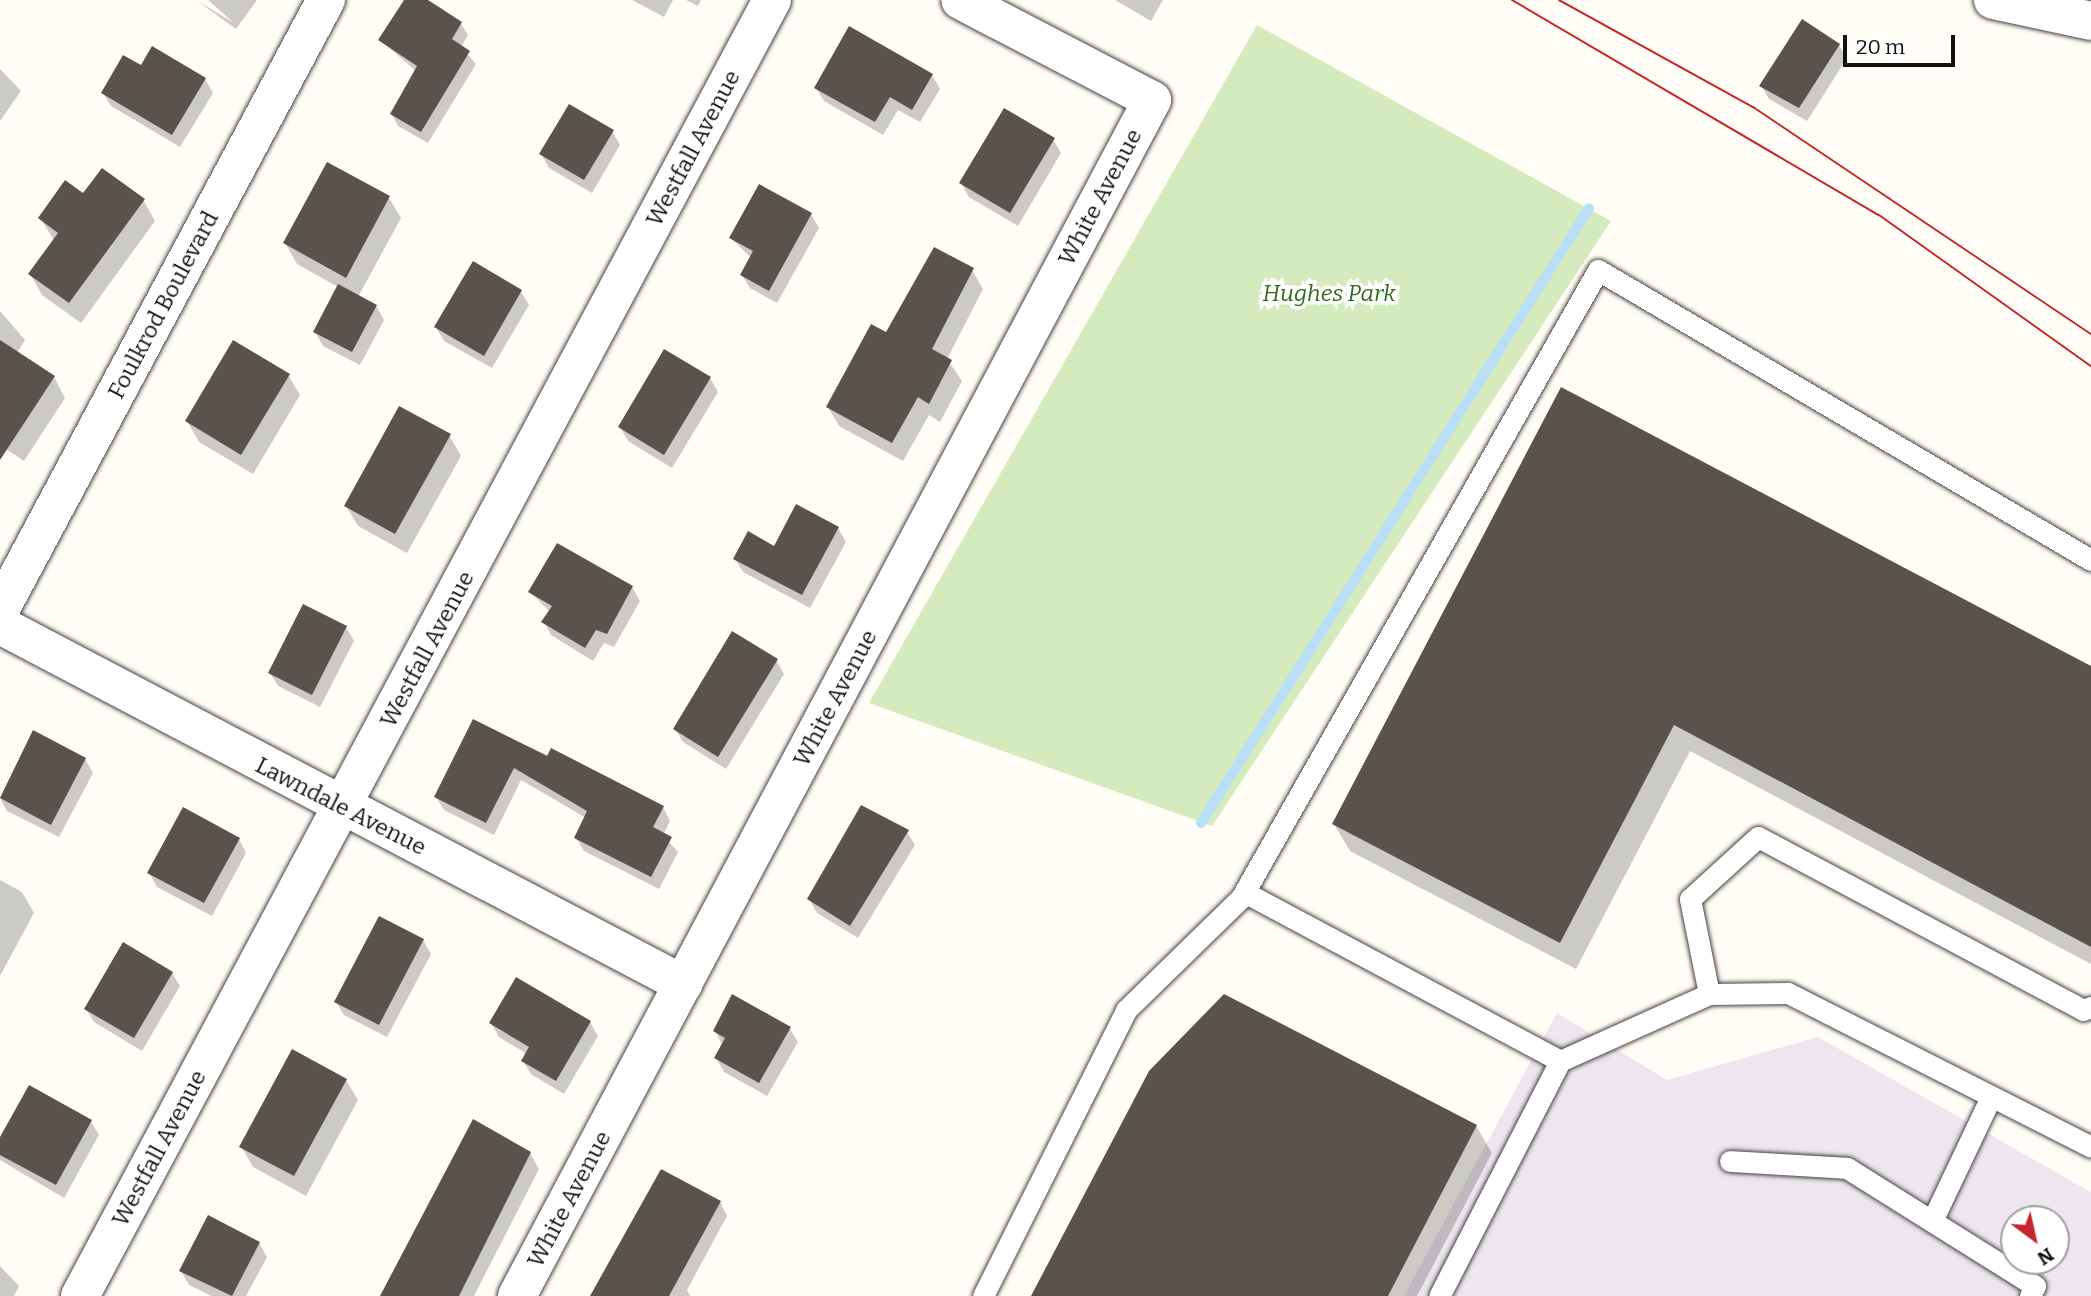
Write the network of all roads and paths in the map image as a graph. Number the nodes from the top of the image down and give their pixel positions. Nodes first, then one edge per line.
1 (326, 0) edge
2 (772, 0) edge
3 (960, 0) edge
4 (1993, 0) edge
5 (2091, 21) edge
6 (2091, 560) edge
7 (0, 610) edge
8 (0, 625) edge
9 (341, 808) junction
10 (1241, 898) junction
11 (683, 984) junction
12 (1709, 994) junction
13 (2091, 1007) edge
14 (1560, 1061) junction
15 (1991, 1097) junction
16 (2091, 1147) edge
17 (1730, 1161) dead end
18 (1932, 1221) junction
19 (80, 1296) edge
20 (517, 1296) edge
21 (983, 1296) edge
22 (1439, 1296) edge
23 (2030, 1296) edge

1 - 7 street, Foulkrod Boulevard
2 - 9 street, Westfall Avenue
3 - 11 street, White Avenue
4 - 5 street
6 - 10 lane
8 - 9 street, Lawndale Avenue
9 - 11 street, Lawndale Avenue
9 - 19 street, Westfall Avenue
10 - 14 lane
10 - 21 lane
11 - 20 street, White Avenue
12 - 13 lane
12 - 14 lane
12 - 15 lane
14 - 22 lane
15 - 16 lane
15 - 18 lane
17 - 18 lane
18 - 23 lane

